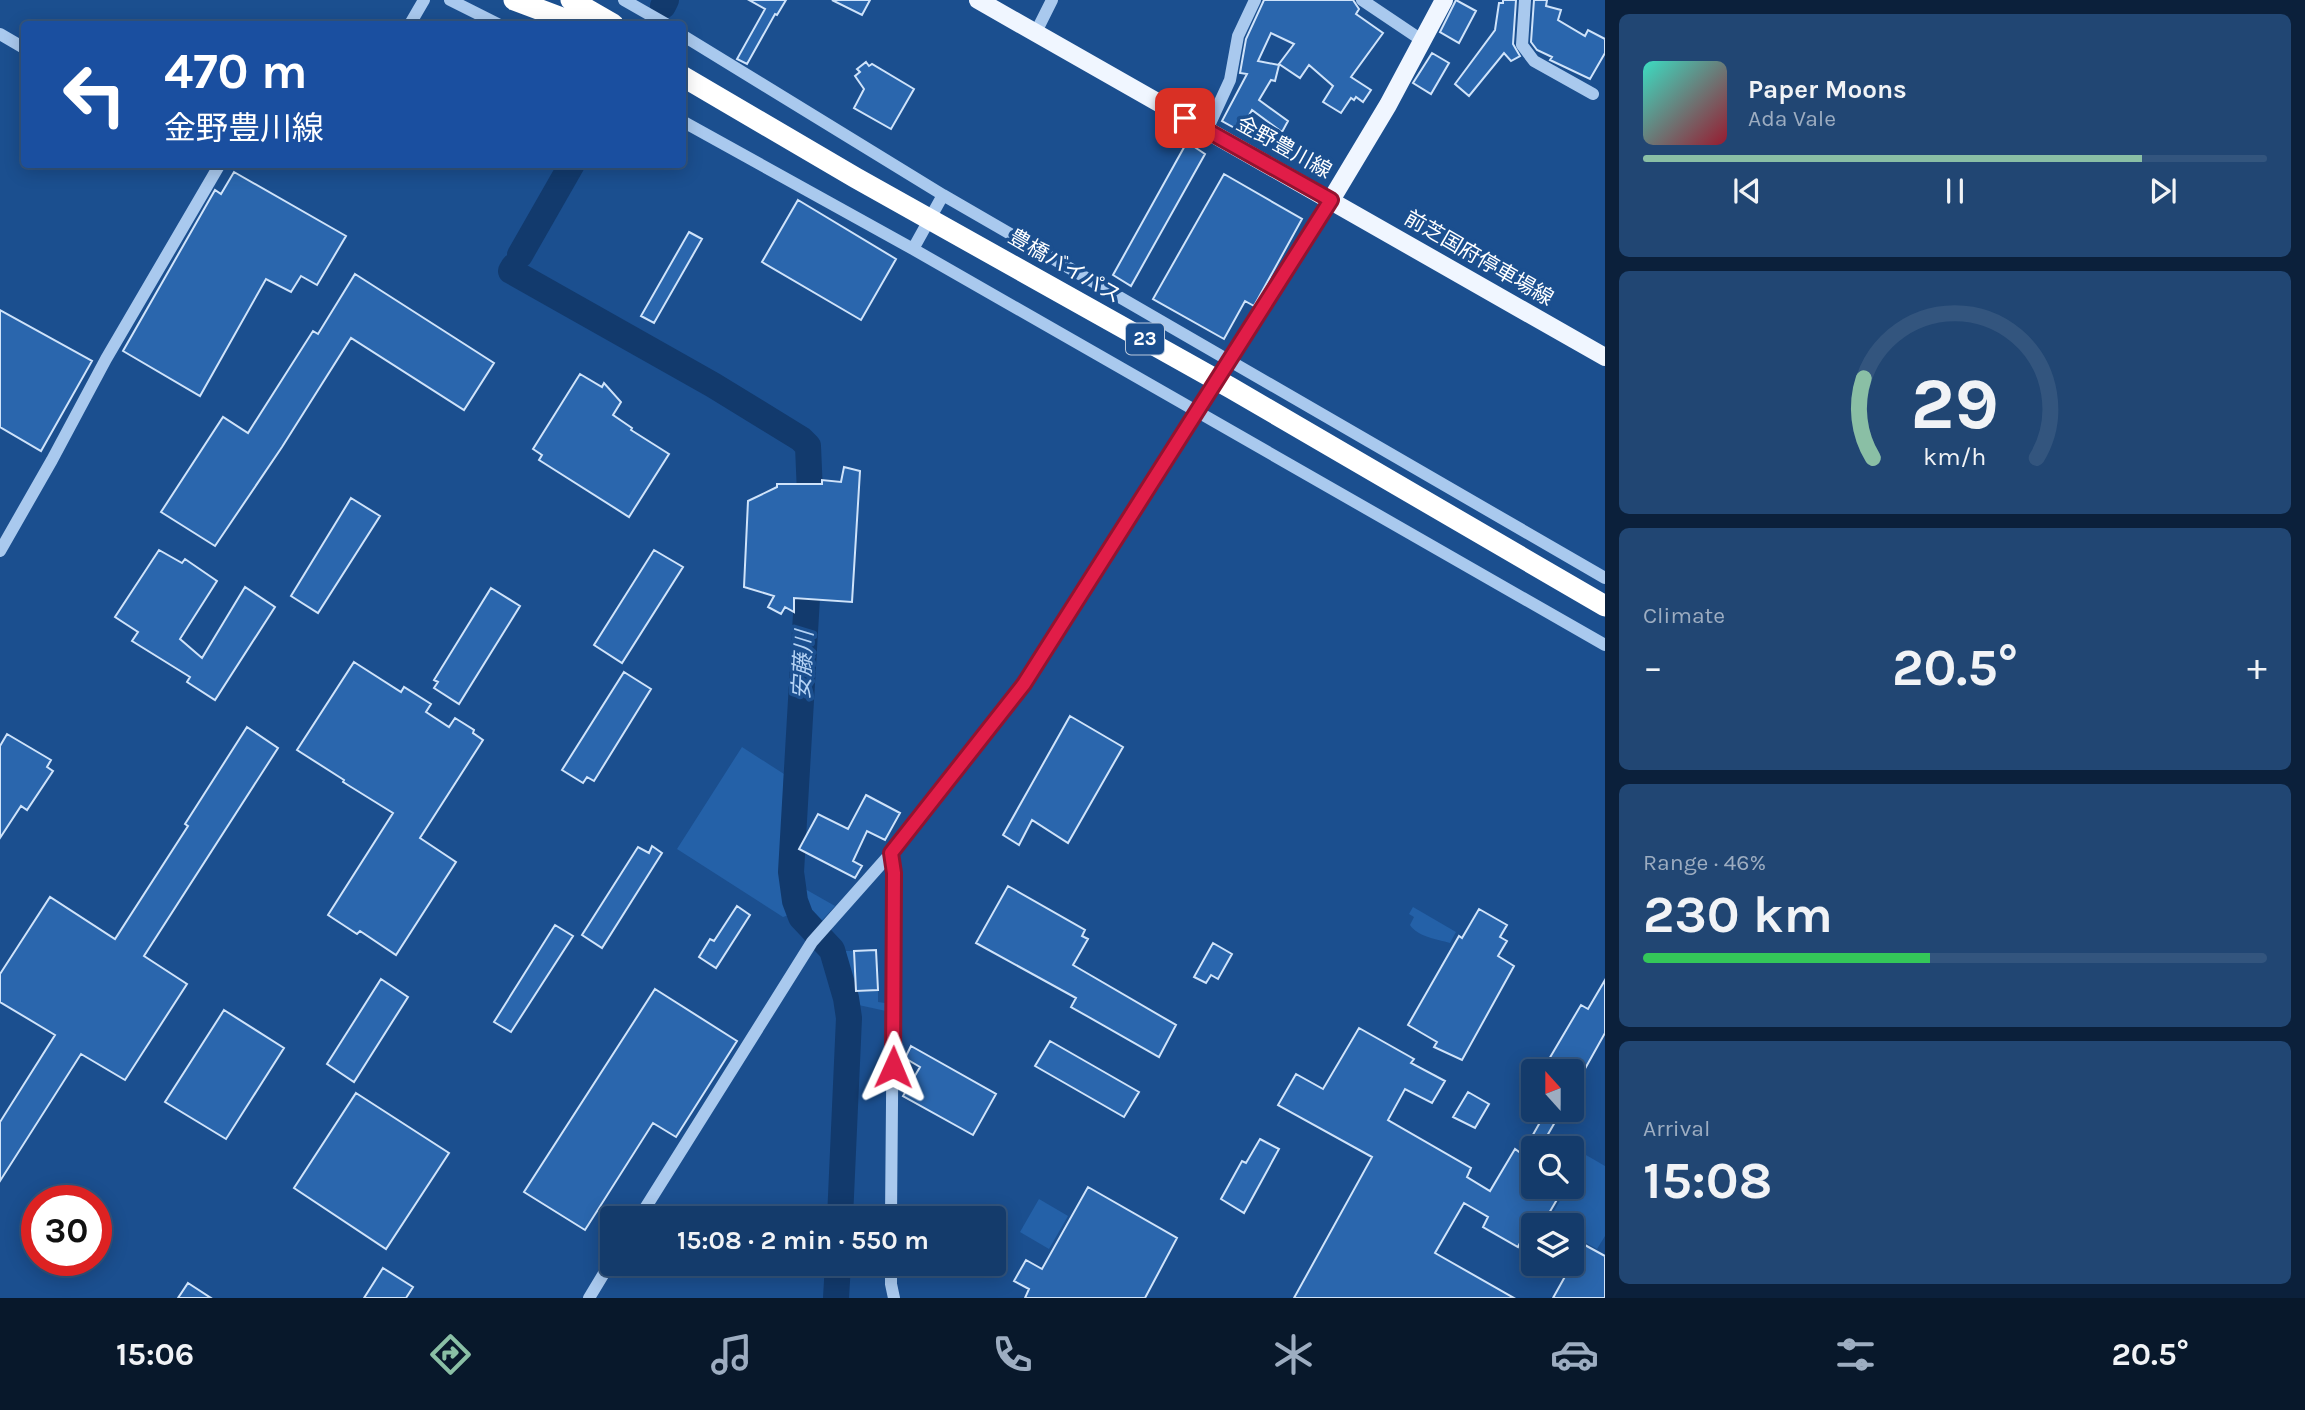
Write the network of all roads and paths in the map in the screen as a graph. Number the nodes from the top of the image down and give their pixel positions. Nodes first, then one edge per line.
1 (424, 0) edge
2 (450, 0) edge
3 (513, 0) edge
4 (546, 0) edge
5 (571, 0) edge
6 (586, 0) edge
7 (624, 0) edge
8 (978, 0) edge
9 (1052, 0) edge
10 (1255, 0) edge
11 (1362, 0) edge
12 (1444, 0) edge
13 (1525, 0) edge
14 (412, 21) edge
15 (492, 21) edge
16 (570, 21) edge
17 (583, 21) edge
18 (609, 21) edge
19 (610, 21) edge
20 (661, 21) edge
21 (0, 34) edge
22 (1035, 34) junction
23 (686, 36) edge
24 (1423, 41) junction
25 (21, 46) edge
26 (686, 67) edge
27 (686, 78) edge
28 (1592, 94) dead end
29 (686, 123) edge
30 (1207, 130) junction
31 (218, 168) edge
32 (943, 195) junction
33 (1331, 200) junction
34 (912, 249) junction
35 (1605, 357) edge
36 (1228, 359) junction
37 (1197, 411) junction
38 (0, 551) edge
39 (1605, 578) edge
40 (1605, 594) edge
41 (1605, 606) edge
42 (1605, 645) edge
43 (891, 853) junction
44 (647, 1206) edge
45 (891, 1206) edge
46 (602, 1276) edge
47 (891, 1276) edge
48 (589, 1298) edge
49 (894, 1298) edge

1 - 14 street
2 - 15 street
3 - 16 highway
4 - 17 highway
5 - 18 highway
6 - 19 highway
7 - 20 street
8 - 22 main road, 金野豊川線
9 - 22 street
10 - 30 street
11 - 24 street
12 - 24 main road, 金野豊川線
13 - 28 street
21 - 25 street
22 - 30 main road, 金野豊川線
23 - 32 street
24 - 33 main road, 金野豊川線
26 - 40 highway, 豊橋バイパス / 23
27 - 41 highway, 豊橋バイパス / 23, bridge
29 - 34 street
30 - 33 main road, 金野豊川線
31 - 38 street
32 - 34 street
32 - 36 street
33 - 35 main road, 前芝国府停車場線
33 - 36 street
34 - 37 street
36 - 37 street
36 - 39 street
37 - 42 street
37 - 43 street
43 - 44 street
43 - 45 street
46 - 48 street
47 - 49 street

